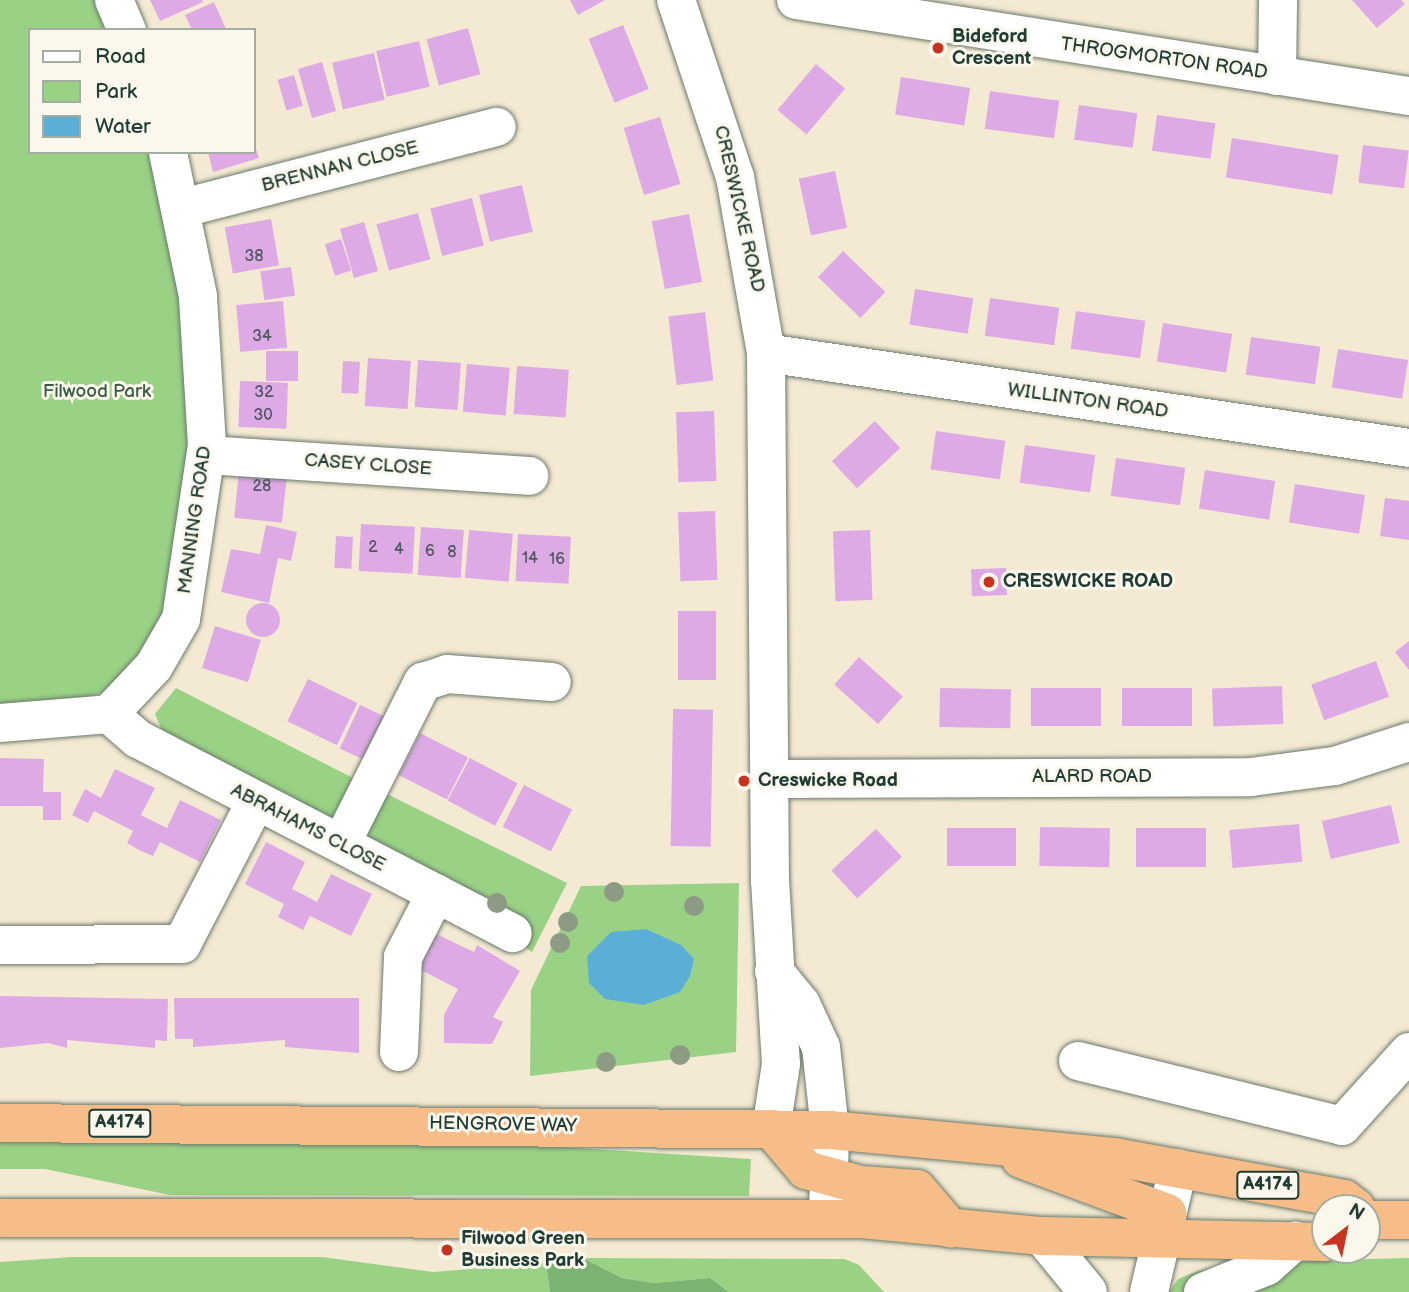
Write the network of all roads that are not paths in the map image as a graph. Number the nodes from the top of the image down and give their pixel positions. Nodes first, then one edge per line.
1 (114, 0) edge
2 (796, 0) edge
3 (1278, 0) edge
4 (684, 2) edge
5 (908, 11) edge
6 (126, 28) edge
7 (1277, 76) junction
8 (1409, 96) edge
9 (497, 127) dead end
10 (169, 154) edge
11 (183, 208) junction
12 (766, 353) junction
13 (1409, 448) edge
14 (206, 455) junction
15 (529, 476) dead end
16 (552, 682) dead end
17 (109, 714) junction
18 (0, 723) edge
19 (1409, 742) edge
20 (771, 779) junction
21 (256, 803) junction
22 (341, 844) junction
23 (436, 893) junction
24 (513, 933) dead end
25 (0, 945) edge
26 (774, 971) junction
27 (399, 1052) dead end
28 (1409, 1052) edge
29 (1078, 1061) dead end
30 (0, 1123) edge
31 (771, 1129) junction
32 (830, 1130) junction
33 (1005, 1142) junction
34 (1178, 1168) junction
35 (829, 1177) junction
36 (1317, 1194) edge
37 (2, 1217) edge
38 (828, 1219) junction
39 (1164, 1227) junction
40 (951, 1229) junction
41 (1042, 1236) junction
42 (1310, 1242) edge
43 (1088, 1292) edge
44 (1149, 1292) edge
45 (1203, 1292) edge

1 - 6 street
2 - 5 street, THROGMORTON ROAD
3 - 7 street
4 - 12 street, CRESWICKE ROAD
5 - 7 street, THROGMORTON ROAD
7 - 8 street, THROGMORTON ROAD
9 - 11 street, BRENNAN CLOSE
10 - 11 street, MANNING ROAD
11 - 14 street, MANNING ROAD
12 - 13 street, WILLINTON ROAD
12 - 20 street, CRESWICKE ROAD
14 - 15 street, CASEY CLOSE
14 - 17 street, MANNING ROAD
16 - 22 street
17 - 18 street
17 - 21 street, ABRAHAMS CLOSE
19 - 20 street, ALARD ROAD
20 - 26 street, CRESWICKE ROAD
21 - 22 street, ABRAHAMS CLOSE
21 - 25 street
22 - 23 street, ABRAHAMS CLOSE
23 - 24 street, ABRAHAMS CLOSE
23 - 27 street
26 - 31 street, CRESWICKE ROAD
26 - 32 street
28 - 29 street
30 - 31 highway, HENGROVE WAY / A4174
31 - 32 highway, HENGROVE WAY / A4174
31 - 35 highway
32 - 33 highway, HENGROVE WAY / A4174
32 - 35 street
33 - 34 highway, A4174
33 - 39 highway
34 - 36 highway, A4174
34 - 39 street
35 - 38 street
35 - 40 highway
37 - 38 highway
38 - 40 highway
39 - 41 highway
39 - 42 highway
39 - 44 street
40 - 41 highway
41 - 43 street
42 - 45 street

